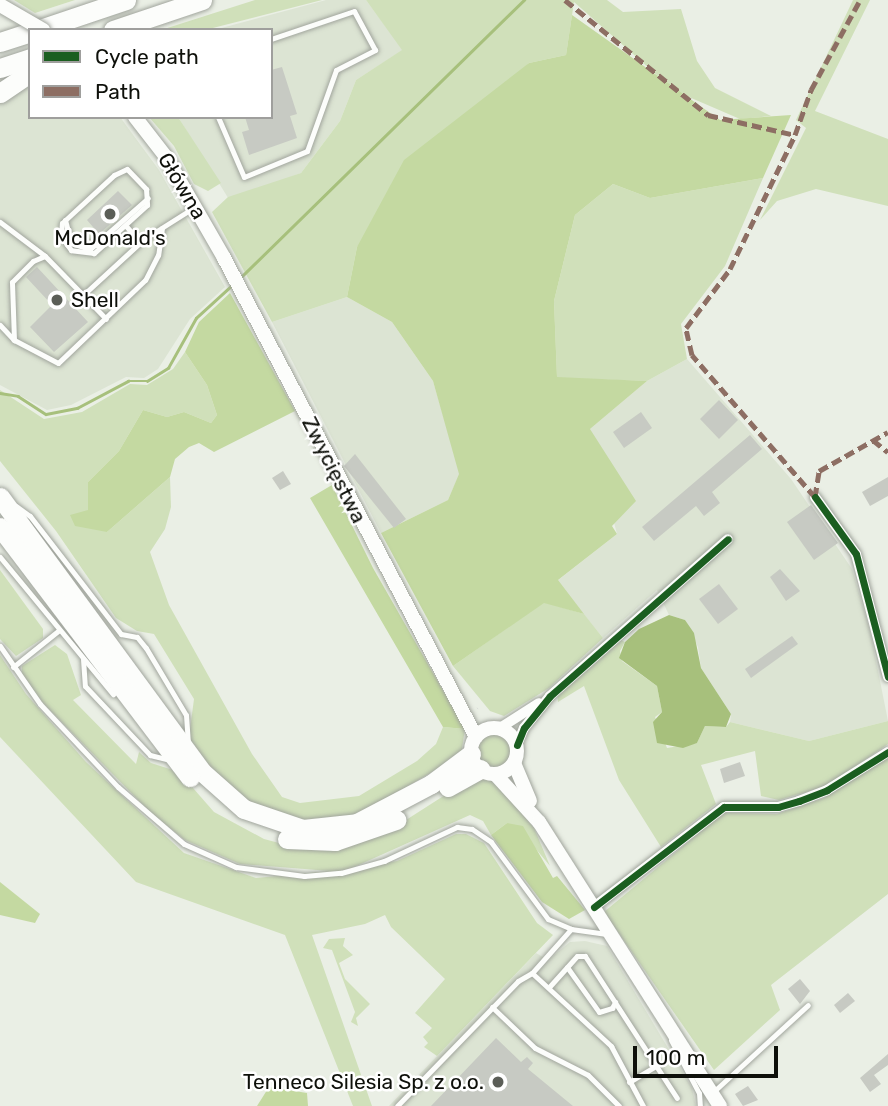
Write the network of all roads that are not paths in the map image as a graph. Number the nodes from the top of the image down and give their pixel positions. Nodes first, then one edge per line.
1 (126, 0) edge
2 (202, 0) edge
3 (0, 5) edge
4 (40, 28) edge
5 (43, 28) edge
6 (119, 28) edge
7 (28, 33) edge
8 (273, 38) edge
9 (0, 42) edge
10 (28, 59) edge
11 (0, 68) edge
12 (28, 74) edge
13 (0, 93) edge
14 (137, 119) edge
15 (219, 119) edge
16 (148, 197) junction
17 (195, 207) junction
18 (65, 220) junction
19 (0, 222) edge
20 (126, 226) junction
21 (162, 228) junction
22 (140, 242) junction
23 (45, 256) junction
24 (224, 258) joint
25 (83, 295) junction
26 (106, 319) junction
27 (0, 325) edge
28 (14, 341) junction
29 (815, 497) dead end
30 (6, 500) edge
31 (0, 527) edge
32 (728, 540) dead end
33 (0, 557) edge
34 (58, 631) junction
35 (0, 646) edge
36 (83, 659) junction
37 (13, 667) junction
38 (888, 677) edge
39 (449, 680) junction
40 (113, 694) dead end
41 (550, 696) junction
42 (496, 728) junction
43 (188, 745) dead end
44 (517, 745) junction
45 (888, 752) edge
46 (480, 758) junction
47 (170, 760) dead end
48 (514, 762) junction
49 (539, 822) junction
50 (594, 907) junction
51 (571, 929) junction
52 (611, 933) junction
53 (567, 967) junction
54 (532, 973) junction
55 (550, 986) junction
56 (615, 1002) junction
57 (808, 1005) dead end
58 (492, 1007) junction
59 (594, 1007) junction
60 (662, 1014) junction
61 (588, 1022) junction
62 (656, 1066) junction
63 (629, 1082) junction
64 (712, 1093) junction
65 (677, 1098) dead end
66 (397, 1106) edge
67 (619, 1106) edge
68 (643, 1106) edge
69 (699, 1106) edge
70 (720, 1106) edge

1 - 5 highway
2 - 6 highway
3 - 4 main road, bridge
7 - 9 highway
8 - 15 lane
10 - 11 highway
12 - 13 highway
14 - 17 main road, Główna
16 - 18 lane
16 - 18 lane
16 - 20 lane
17 - 21 lane
17 - 24 main road, Główna
18 - 20 lane
19 - 23 lane
20 - 22 lane
21 - 22 lane
21 - 26 lane
22 - 25 lane
23 - 25 lane
23 - 28 lane
24 - 39 main road, Zwycięstwa
25 - 26 lane
26 - 28 lane
27 - 28 lane
29 - 38 street
30 - 43 lane
30 - 46 highway
31 - 46 highway
32 - 41 street
33 - 34 lane
34 - 36 lane
34 - 37 lane
35 - 37 lane
36 - 40 lane
36 - 47 lane
37 - 51 lane
39 - 42 main road, Zwycięstwa
39 - 46 main road, Zwycięstwa
41 - 42 street
41 - 44 street
42 - 44 main road, Zwycięstwa
42 - 46 main road
44 - 48 main road
45 - 50 street
46 - 48 main road
46 - 49 main road, Zwycięstwa
48 - 49 main road, Zwycięstwa
49 - 50 main road, Zwycięstwa
50 - 52 main road, Zwycięstwa
51 - 52 lane
51 - 54 lane
52 - 60 main road, Zwycięstwa
53 - 55 lane
53 - 56 lane
53 - 59 lane
54 - 55 lane
54 - 58 lane
55 - 61 lane
56 - 59 lane
56 - 62 lane
57 - 64 lane
58 - 66 lane
58 - 67 lane
59 - 61 lane
60 - 64 main road, Zwycięstwa
60 - 69 lane
61 - 63 lane
62 - 63 lane
62 - 65 lane
63 - 68 lane
64 - 70 main road, Zwycięstwa

